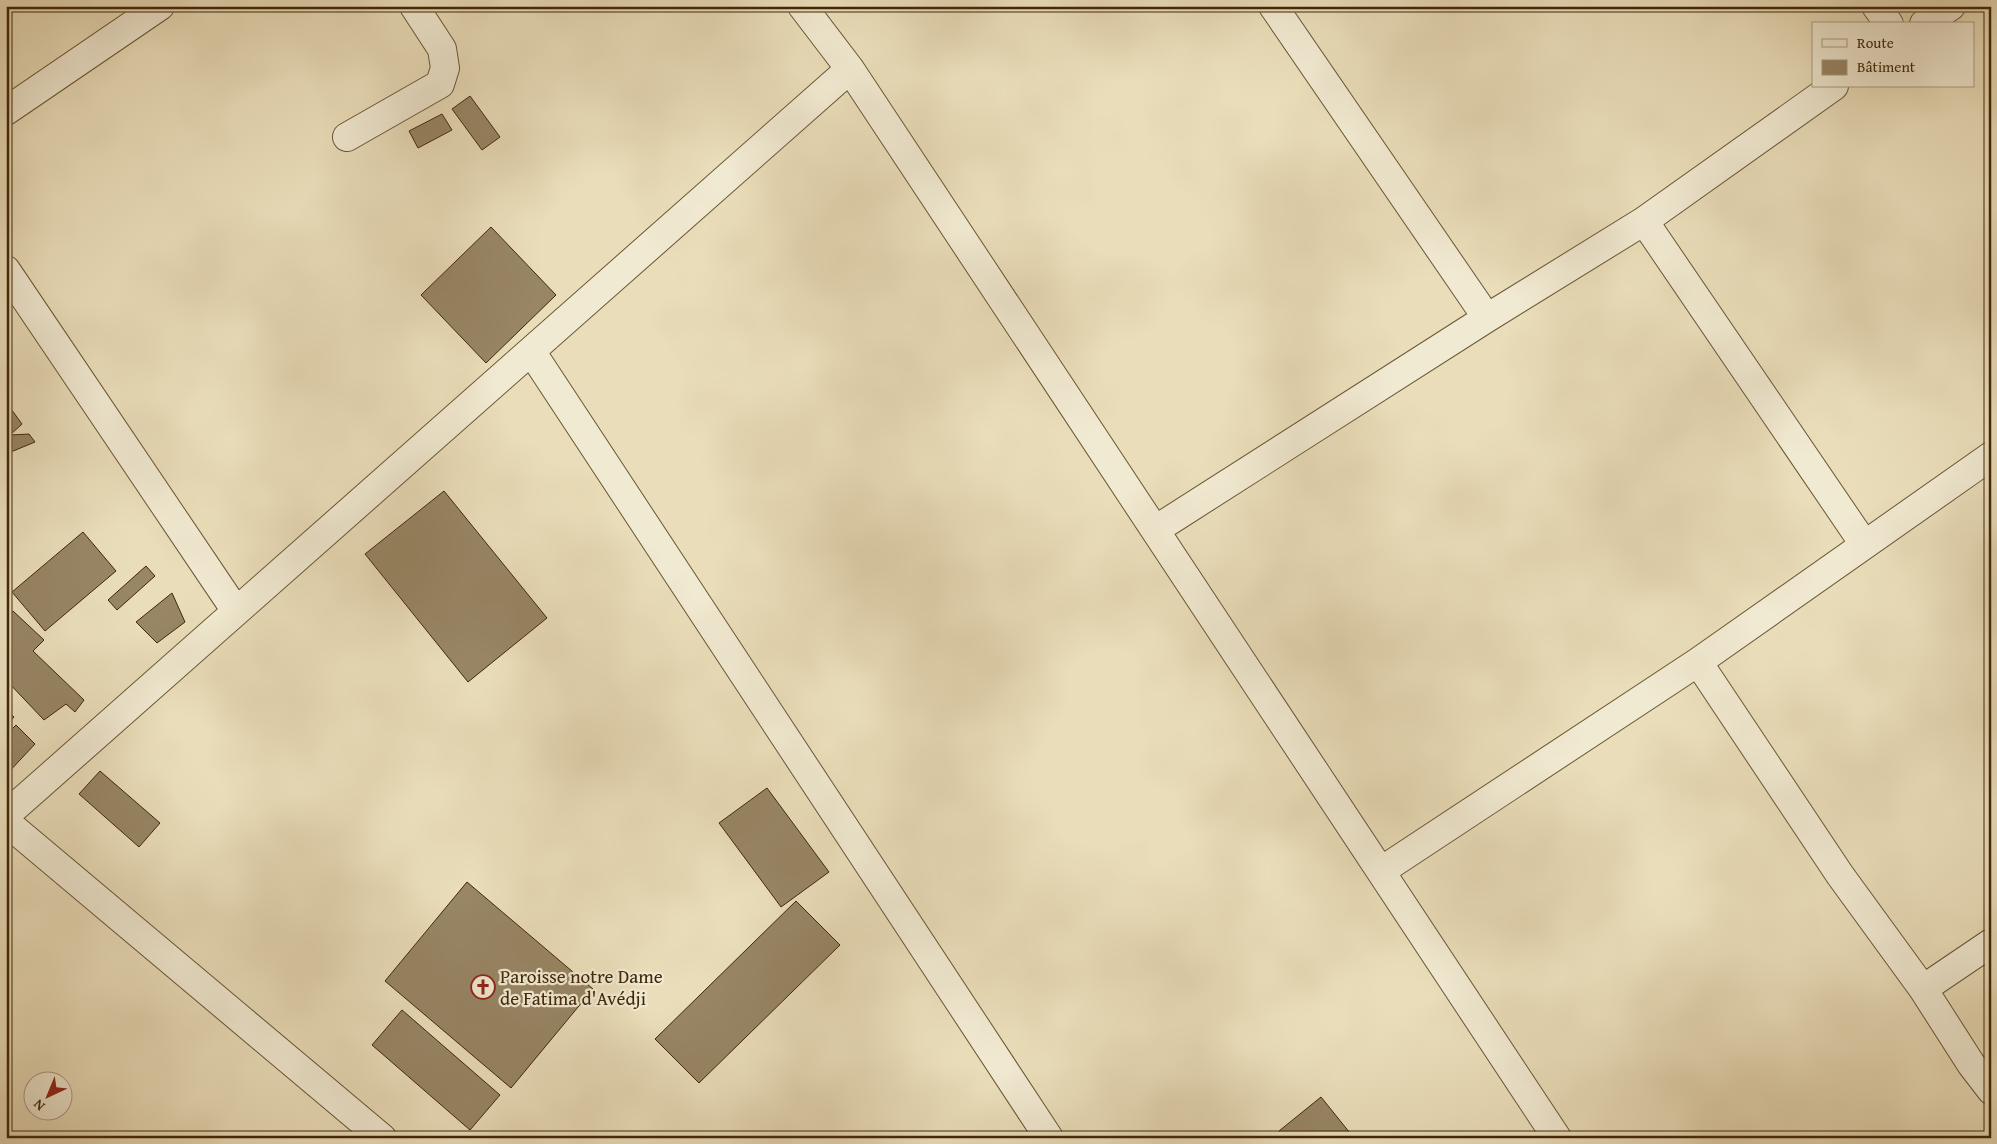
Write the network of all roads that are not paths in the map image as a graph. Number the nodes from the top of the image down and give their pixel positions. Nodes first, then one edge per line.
1 (160, 6) edge
2 (414, 6) edge
3 (802, 6) edge
4 (1273, 6) edge
5 (1876, 6) edge
6 (1950, 6) edge
7 (1887, 22) edge
8 (1927, 22) edge
9 (850, 69) junction
10 (1831, 88) edge
11 (6, 111) edge
12 (347, 137) dead end
13 (1644, 220) junction
14 (6, 270) edge
15 (1487, 318) junction
16 (531, 351) junction
17 (1991, 456) edge
18 (1155, 530) junction
19 (1864, 544) junction
20 (236, 611) junction
21 (1698, 662) junction
22 (6, 815) edge
23 (6, 822) edge
24 (1381, 872) junction
25 (1991, 943) edge
26 (1923, 989) junction
27 (1991, 1090) edge
28 (382, 1138) edge
29 (1049, 1138) edge
30 (1557, 1138) edge

1 - 11 street
2 - 12 street
3 - 9 street
4 - 15 street
5 - 7 street
6 - 8 street
9 - 16 street
9 - 18 street
10 - 13 street
13 - 15 street
13 - 19 street
14 - 20 street
15 - 18 street
16 - 20 street
16 - 29 street
17 - 19 street
18 - 24 street
19 - 21 street
20 - 22 street
21 - 24 street
21 - 26 street
23 - 28 street
24 - 30 street
25 - 26 street
26 - 27 street

